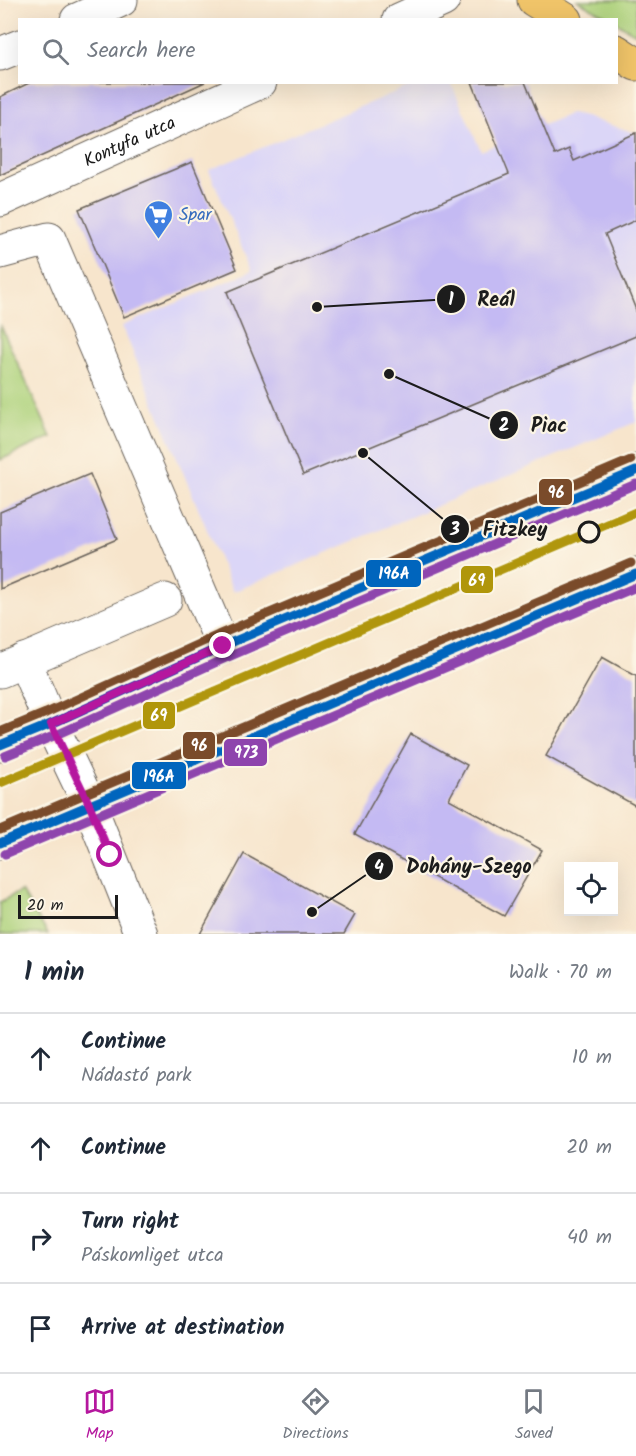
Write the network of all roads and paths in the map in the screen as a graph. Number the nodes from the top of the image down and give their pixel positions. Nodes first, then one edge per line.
1 (121, 0) edge
2 (443, 0) edge
3 (534, 0) edge
4 (81, 18) edge
5 (403, 18) edge
6 (563, 18) edge
7 (18, 47) edge
8 (618, 52) edge
9 (0, 54) edge
10 (636, 64) edge
11 (256, 84) edge
12 (0, 200) edge
13 (0, 252) edge
14 (636, 471) edge
15 (636, 574) edge
16 (165, 600) dead end
17 (223, 646) junction
18 (12, 665) edge
19 (51, 724) junction
20 (0, 745) edge
21 (90, 806) junction
22 (0, 843) edge
23 (141, 934) edge

1 - 4 street
2 - 5 street
3 - 6 main road
7 - 9 street
8 - 10 main road
11 - 12 street, Kontyfa utca
13 - 17 street
14 - 17 street
15 - 21 street
16 - 18 street
17 - 19 street
18 - 19 street
19 - 20 street
19 - 21 street
21 - 22 street
21 - 23 street

